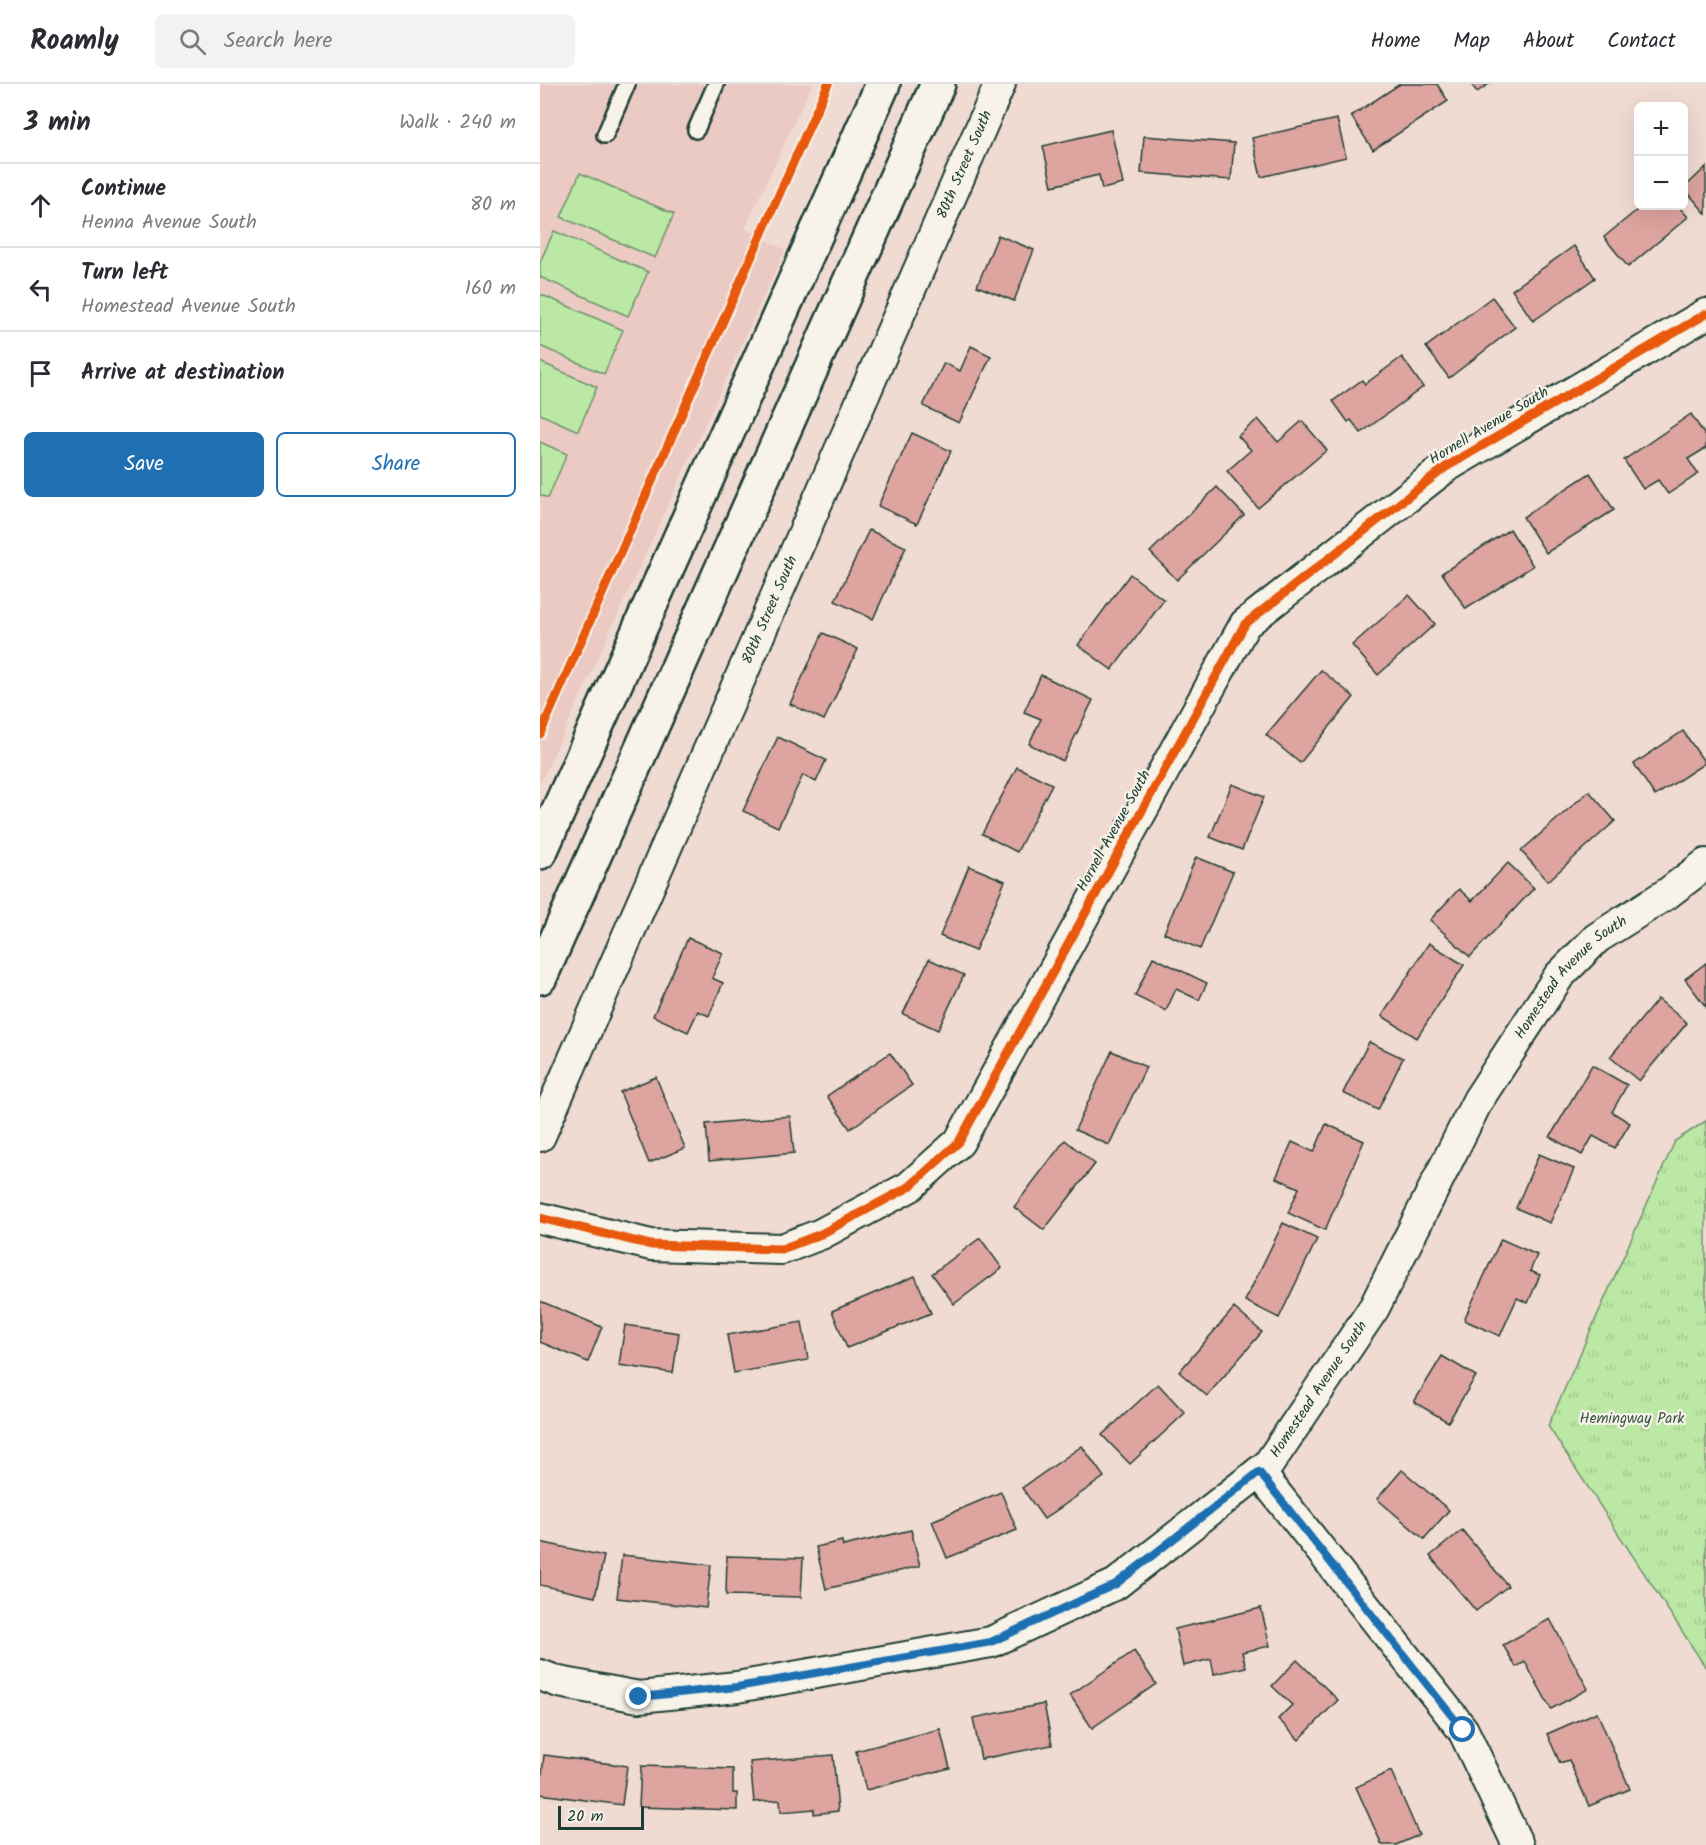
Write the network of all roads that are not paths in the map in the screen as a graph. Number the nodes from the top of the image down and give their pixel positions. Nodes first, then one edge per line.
1 (627, 84) edge
2 (716, 84) edge
3 (883, 84) edge
4 (938, 84) edge
5 (1000, 84) edge
6 (696, 130) dead end
7 (605, 135) dead end
8 (1706, 314) edge
9 (540, 852) edge
10 (1706, 864) edge
11 (540, 977) edge
12 (540, 1136) edge
13 (540, 1218) edge
14 (1259, 1472) junction
15 (540, 1676) edge
16 (1518, 1845) edge

1 - 7 lane
2 - 6 lane
3 - 9 main road
4 - 11 main road
5 - 12 street, 80th Street South
8 - 13 street, Hornell Avenue South
10 - 14 street, Homestead Avenue South
14 - 15 street, Homestead Avenue South
14 - 16 street

